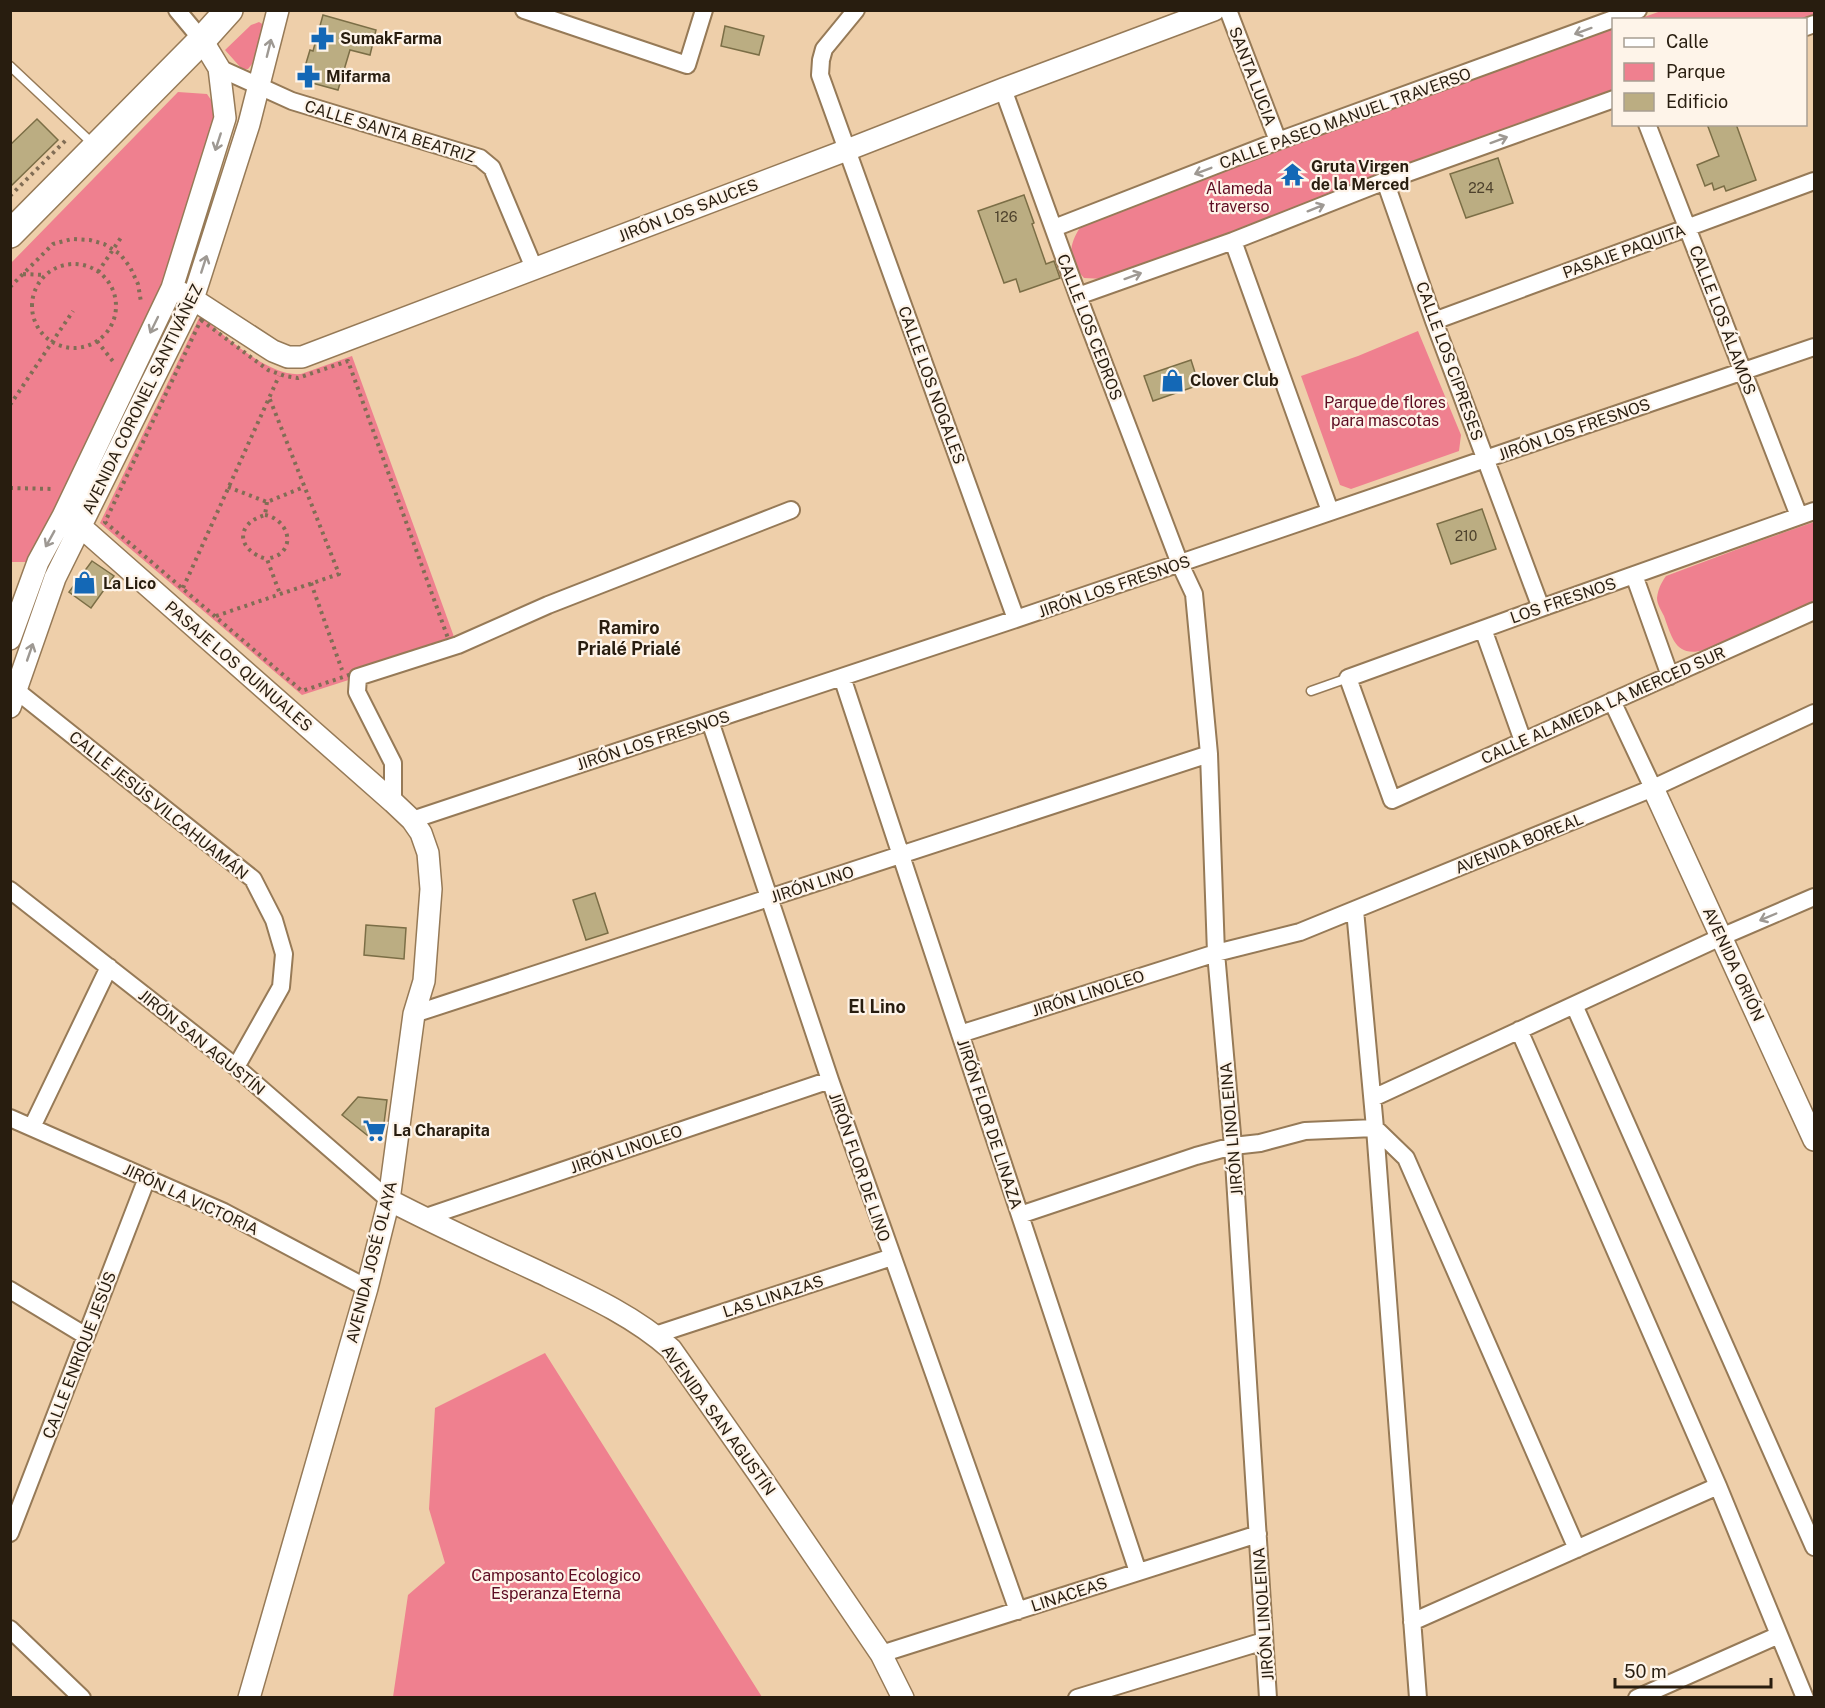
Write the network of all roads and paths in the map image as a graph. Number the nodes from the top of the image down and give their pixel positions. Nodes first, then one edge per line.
1 (177, 10) edge
2 (229, 10) edge
3 (278, 10) edge
4 (524, 10) edge
5 (704, 10) edge
6 (856, 10) edge
7 (1214, 10) edge
8 (1228, 10) edge
9 (1638, 10) edge
10 (1609, 15) edge
11 (202, 40) junction
12 (10, 66) edge
13 (219, 68) junction
14 (260, 86) junction
15 (1003, 89) junction
16 (1612, 100) edge
17 (1648, 126) edge
18 (86, 138) junction
19 (1278, 141) junction
20 (847, 150) junction
21 (1385, 181) junction
22 (1815, 181) edge
23 (10, 196) edge
24 (1054, 228) junction
25 (1688, 228) junction
26 (10, 234) edge
27 (122, 236) dead end
28 (1233, 241) junction
29 (113, 250) junction
30 (534, 268) junction
31 (98, 272) junction
32 (23, 274) junction
33 (46, 275) junction
34 (10, 287) edge
35 (172, 288) junction
36 (1078, 296) junction
37 (193, 299) junction
38 (141, 310) dead end
39 (73, 311) dead end
40 (1434, 321) junction
41 (98, 341) junction
42 (52, 342) junction
43 (1815, 347) edge
44 (121, 357) dead end
45 (1743, 371) junction
46 (279, 374) junction
47 (269, 397) junction
48 (10, 405) edge
49 (1487, 460) junction
50 (228, 487) junction
51 (304, 487) junction
52 (10, 488) edge
53 (267, 502) junction
54 (791, 510) dead end
55 (1330, 511) junction
56 (1807, 513) edge
57 (66, 514) junction
58 (265, 515) junction
59 (267, 559) junction
60 (1180, 564) junction
61 (1634, 575) junction
62 (312, 583) junction
63 (183, 588) junction
64 (279, 594) junction
65 (1541, 608) junction
66 (1815, 611) edge
67 (215, 616) junction
68 (1016, 619) junction
69 (1483, 629) junction
70 (10, 639) edge
71 (345, 676) junction
72 (1670, 676) junction
73 (842, 677) junction
74 (1348, 678) junction
75 (1311, 691) dead end
76 (14, 699) edge
77 (1612, 701) junction
78 (1815, 713) edge
79 (710, 721) junction
80 (1523, 741) junction
81 (1209, 754) junction
82 (1653, 788) junction
83 (393, 802) junction
84 (412, 820) junction
85 (901, 855) junction
86 (10, 890) edge
87 (1815, 897) edge
88 (769, 898) junction
89 (1355, 910) junction
90 (1722, 937) junction
91 (1216, 953) junction
92 (109, 967) junction
93 (1574, 1005) junction
94 (414, 1014) junction
95 (1519, 1030) junction
96 (960, 1034) junction
97 (236, 1067) junction
98 (830, 1080) junction
99 (1373, 1098) junction
100 (10, 1118) edge
101 (32, 1127) junction
102 (1375, 1128) junction
103 (1815, 1140) edge
104 (1233, 1146) junction
105 (147, 1178) junction
106 (389, 1200) junction
107 (1020, 1215) junction
108 (423, 1218) junction
109 (892, 1257) junction
110 (367, 1288) junction
111 (10, 1290) edge
112 (655, 1335) junction
113 (86, 1336) junction
114 (1718, 1486) junction
115 (10, 1533) edge
116 (1258, 1534) junction
117 (1815, 1547) edge
118 (1577, 1549) junction
119 (1138, 1572) junction
120 (1018, 1611) junction
121 (1412, 1622) junction
122 (10, 1629) edge
123 (1779, 1635) junction
124 (1264, 1641) junction
125 (881, 1654) junction
126 (82, 1698) edge
127 (249, 1698) edge
128 (903, 1698) edge
129 (1077, 1698) edge
130 (1268, 1698) edge
131 (1418, 1698) edge
132 (1637, 1698) edge
133 (1805, 1698) edge

1 - 11 street
2 - 11 main road
14 -> 3 street, AVENIDA CORONEL SANTIVÁÑEZ
4 - 5 street
6 - 20 street, CALLE LOS NOGALES
7 - 15 street, JIRÓN LOS SAUCES
8 - 19 street, SANTA LUCIA
9 - 10 street, CALLE PASEO MANUEL TRAVERSO
10 -> 19 street, CALLE PASEO MANUEL TRAVERSO
11 - 13 street, AVENIDA CORONEL SANTIVÁÑEZ
11 - 18 main road
12 - 18 lane
13 - 14 street, CALLE SANTA BEATRIZ
13 -> 35 street, AVENIDA CORONEL SANTIVÁÑEZ
14 - 30 street, CALLE SANTA BEATRIZ
37 -> 14 street, AVENIDA CORONEL SANTIVÁÑEZ
15 - 20 street, JIRÓN LOS SAUCES
15 - 24 street, CALLE LOS CEDROS
21 -> 16 street
17 - 25 street, CALLE LOS ÁLAMOS
18 - 23 path
18 - 26 main road
19 -> 24 street, CALLE PASEO MANUEL TRAVERSO
20 - 30 street, JIRÓN LOS SAUCES
20 - 68 street, CALLE LOS NOGALES
28 -> 21 street
21 - 40 street, CALLE LOS CIPRESES
22 - 25 street, PASAJE PAQUITA
24 - 36 street, CALLE LOS CEDROS
25 - 40 street, PASAJE PAQUITA
25 - 45 street, CALLE LOS ÁLAMOS
27 - 29 path
36 -> 28 street
28 - 55 street
29 - 31 path
29 - 32 path
29 - 38 path
30 - 37 street, JIRÓN LOS SAUCES
31 - 33 path
31 - 41 path
32 - 33 path
32 - 34 path
33 - 42 path
35 - 37 street, JIRÓN LOS SAUCES
35 -> 57 street, AVENIDA CORONEL SANTIVÁÑEZ
36 - 60 street, CALLE LOS CEDROS
37 - 57 street, AVENIDA CORONEL SANTIVÁÑEZ
39 - 42 path
40 - 49 street, CALLE LOS CIPRESES
41 - 42 path
41 - 44 path
42 - 48 path
43 - 45 street, JIRÓN LOS FRESNOS
45 - 49 street, JIRÓN LOS FRESNOS
45 - 56 street, CALLE LOS ÁLAMOS
46 - 47 path
46 - 63 path
46 - 71 path
47 - 50 path
47 - 51 path
49 - 55 street, JIRÓN LOS FRESNOS
49 - 65 street, CALLE LOS CIPRESES
50 - 53 path
50 - 63 path
51 - 53 path
51 - 62 path
52 - 57 path
53 - 58 path
54 - 83 street
55 - 60 street, JIRÓN LOS FRESNOS
56 - 61 street, LOS FRESNOS
57 -> 70 street, AVENIDA CORONEL SANTIVÁÑEZ
76 -> 57 street, AVENIDA CORONEL SANTIVÁÑEZ
57 - 83 street, PASAJE LOS QUINUALES
58 - 59 path
58 - 59 path
59 - 64 path
60 - 68 street, JIRÓN LOS FRESNOS
60 - 81 street, JIRÓN LINOLEINA
61 - 65 street, LOS FRESNOS
61 - 72 street
62 - 64 path
62 - 71 path
63 - 67 path
64 - 67 path
65 - 69 street, LOS FRESNOS
66 - 72 street, CALLE ALAMEDA LA MERCED SUR
67 - 71 path
68 - 73 street, JIRÓN LOS FRESNOS
69 - 74 street, LOS FRESNOS
69 - 80 street
72 - 77 street, CALLE ALAMEDA LA MERCED SUR
73 - 79 street, JIRÓN LOS FRESNOS
73 - 85 street, JIRÓN FLOR DE LINAZA
74 - 75 lane, LOS FRESNOS
74 - 80 street, CALLE ALAMEDA LA MERCED SUR
76 - 97 street, CALLE JESÚS VILCAHUAMÁN
77 - 80 street, CALLE ALAMEDA LA MERCED SUR
77 - 82 street
78 - 82 street, AVENIDA BOREAL
79 - 84 street, JIRÓN LOS FRESNOS
79 - 88 street, JIRÓN FLOR DE LINO
81 - 85 street, JIRÓN LINO
81 - 91 street, JIRÓN LINOLEINA
82 - 89 street, AVENIDA BOREAL
82 - 90 street, AVENIDA ORIÓN
83 - 84 street, PASAJE LOS QUINUALES
84 - 94 street, AVENIDA JOSÉ OLAYA
85 - 88 street, JIRÓN LINO
85 - 96 street, JIRÓN FLOR DE LINAZA
86 - 92 street, JIRÓN SAN AGUSTÍN
87 -> 90 street
88 - 94 street, JIRÓN LINO
88 - 98 street, JIRÓN FLOR DE LINO
89 - 91 street, AVENIDA BOREAL
89 - 99 street
90 - 93 street
90 - 103 street, AVENIDA ORIÓN
91 - 96 street, JIRÓN LINOLEO
91 - 104 street, JIRÓN LINOLEINA
92 - 97 street, JIRÓN SAN AGUSTÍN
92 - 101 street
93 - 95 street
93 - 117 street
94 - 106 street, AVENIDA JOSÉ OLAYA
95 - 99 street
95 - 114 street
96 - 107 street, JIRÓN FLOR DE LINAZA
97 - 106 street, JIRÓN SAN AGUSTÍN
98 - 108 street, JIRÓN LINOLEO
98 - 109 street, JIRÓN FLOR DE LINO
99 - 102 street
100 - 101 street, JIRÓN LA VICTORIA
101 - 105 street, JIRÓN LA VICTORIA
102 - 104 street
102 - 118 street
102 - 121 street
104 - 107 street
104 - 116 street, JIRÓN LINOLEINA
105 - 110 street, JIRÓN LA VICTORIA
105 - 113 street, CALLE ENRIQUE JESÚS
106 - 108 street, AVENIDA SAN AGUSTÍN
106 - 110 street, AVENIDA JOSÉ OLAYA
107 - 119 street, JIRÓN FLOR DE LINAZA
108 - 112 street, AVENIDA SAN AGUSTÍN
109 - 112 street, LAS LINAZAS
109 - 120 street, JIRÓN FLOR DE LINO
110 - 127 street, AVENIDA JOSÉ OLAYA
111 - 113 street
112 - 125 street, AVENIDA SAN AGUSTÍN
113 - 115 street, CALLE ENRIQUE JESÚS
114 - 118 street
114 - 123 street
116 - 119 street, LINACEAS
116 - 124 street, JIRÓN LINOLEINA
118 - 121 street
119 - 120 street, LINACEAS
120 - 125 street, LINACEAS
121 - 131 street
122 - 126 street
123 - 132 street
123 - 133 street
124 - 129 street
124 - 130 street, JIRÓN LINOLEINA
125 - 128 street, AVENIDA SAN AGUSTÍN

